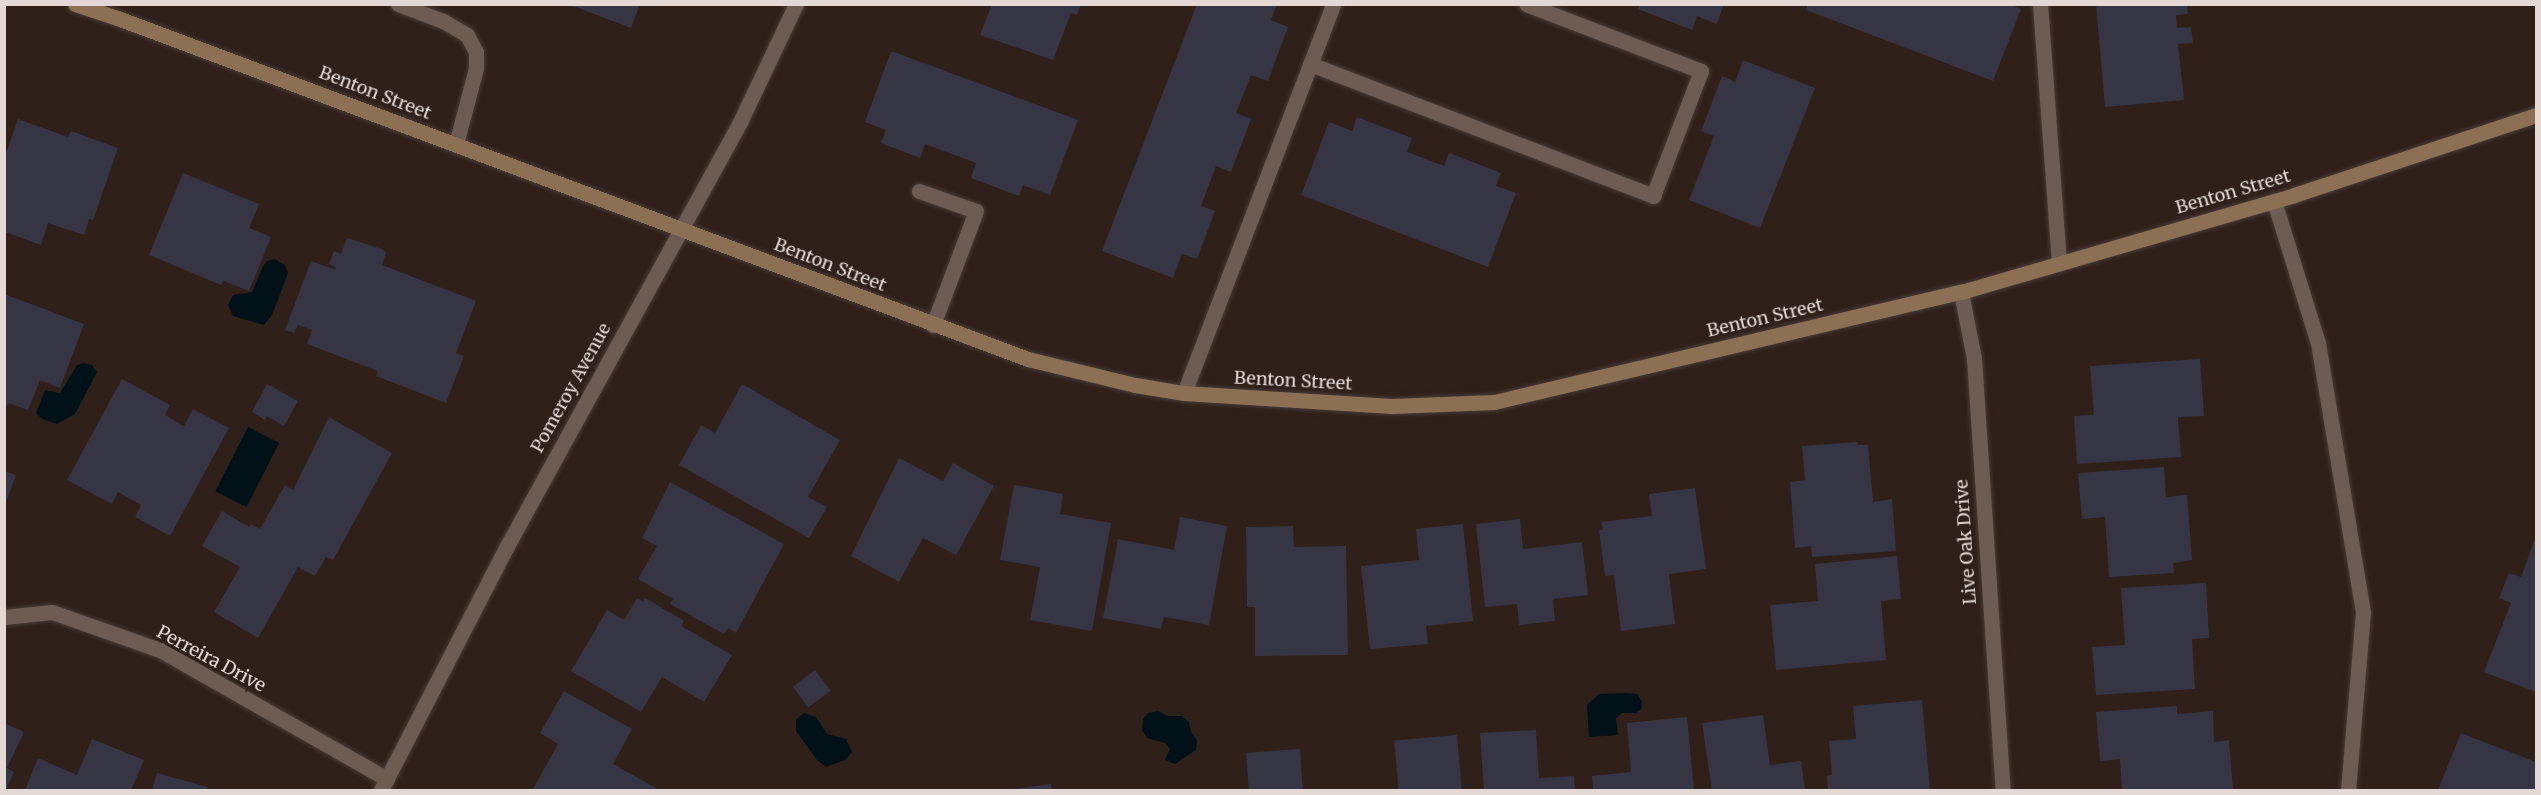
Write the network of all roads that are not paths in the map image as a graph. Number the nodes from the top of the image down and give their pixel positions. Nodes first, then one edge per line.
1 (75, 4) edge
2 (398, 4) edge
3 (795, 4) edge
4 (1333, 4) edge
5 (1526, 4) edge
6 (2040, 4) edge
7 (111, 10) edge
8 (1310, 64) junction
9 (2536, 115) edge
10 (456, 144) junction
11 (919, 191) dead end
12 (2274, 201) junction
13 (680, 228) junction
14 (2059, 263) junction
15 (1961, 292) junction
16 (933, 325) junction
17 (1184, 393) junction
18 (4, 617) edge
19 (384, 784) edge
20 (2002, 790) edge
21 (2348, 790) edge

1 - 7 main road, Benton Street
2 - 10 street
3 - 13 street, Pomeroy Avenue
4 - 8 street
5 - 8 street
6 - 14 street
7 - 10 main road, Benton Street
8 - 17 street
9 - 12 main road, Benton Street
10 - 13 main road, Benton Street
11 - 16 street
12 - 14 main road, Benton Street
12 - 21 street
13 - 16 main road, Benton Street
13 - 19 street, Pomeroy Avenue
14 - 15 main road, Benton Street
15 - 17 main road, Benton Street
15 - 20 street, Live Oak Drive
16 - 17 main road, Benton Street
18 - 19 street, Perreira Drive

